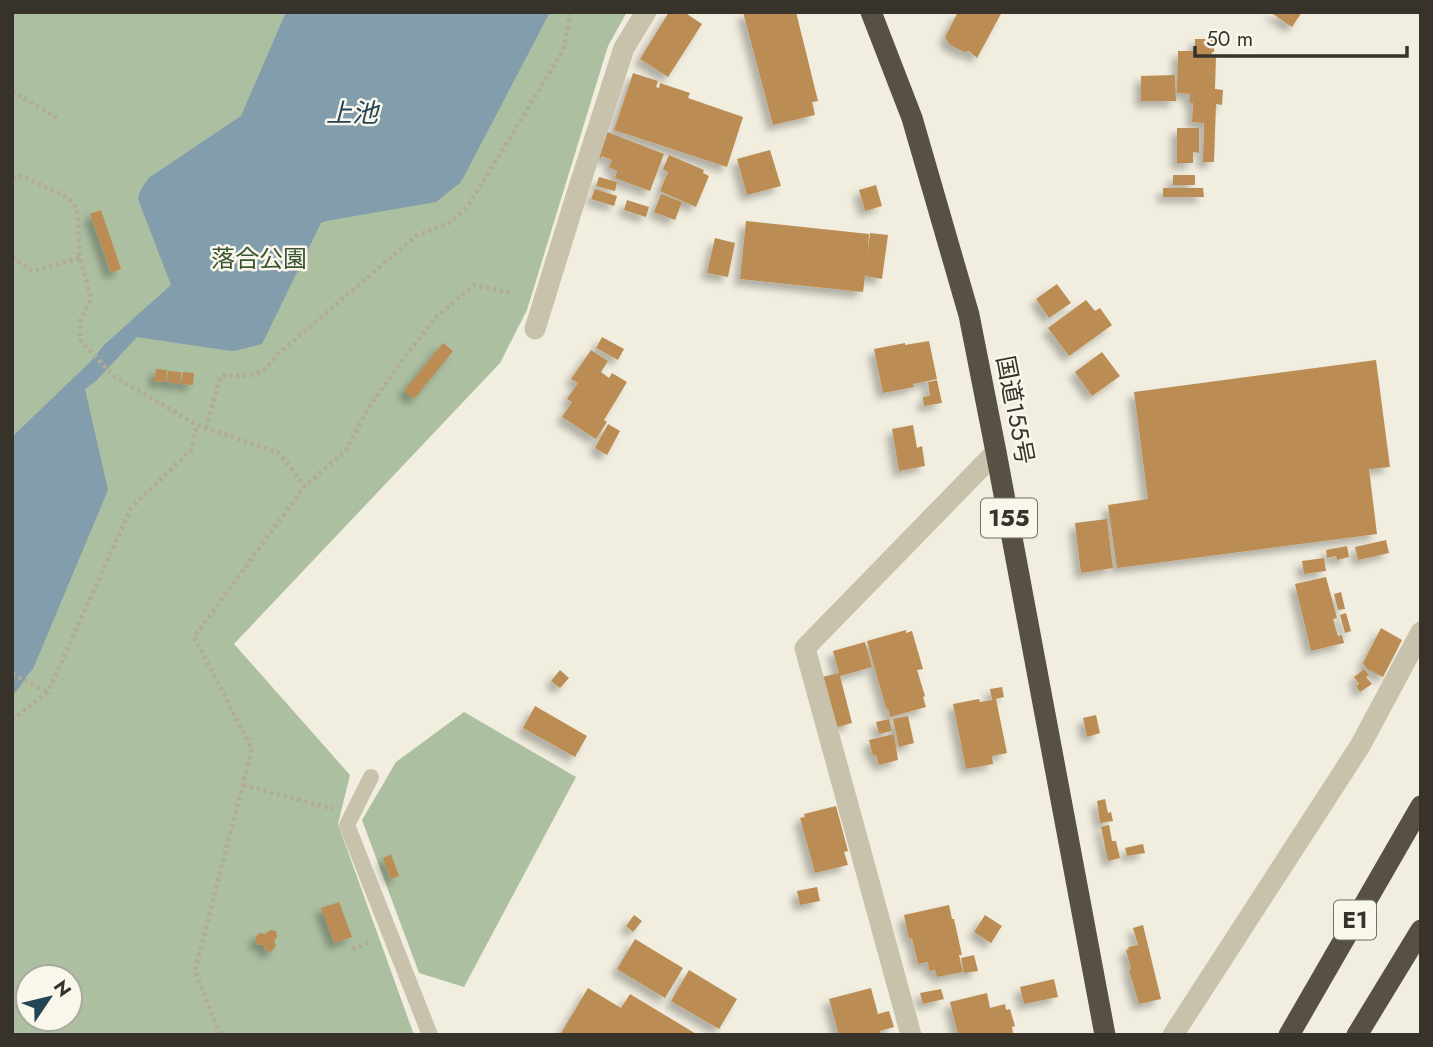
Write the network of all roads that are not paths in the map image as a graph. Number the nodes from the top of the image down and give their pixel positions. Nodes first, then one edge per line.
1 (646, 12) edge
2 (871, 12) edge
3 (535, 329) dead end
4 (996, 452) junction
5 (1421, 633) edge
6 (371, 777) dead end
7 (1421, 806) edge
8 (1421, 930) edge
9 (1100, 1034) edge
10 (430, 1035) edge
11 (911, 1035) edge
12 (1173, 1035) edge
13 (1289, 1035) edge
14 (1357, 1035) edge

1 - 3 street
2 - 4 highway, 国道155号 / 155
4 - 9 highway, 国道155号 / 155
4 - 11 street
5 - 12 street
6 - 10 lane
7 - 13 highway, E1
8 - 14 highway, E1

